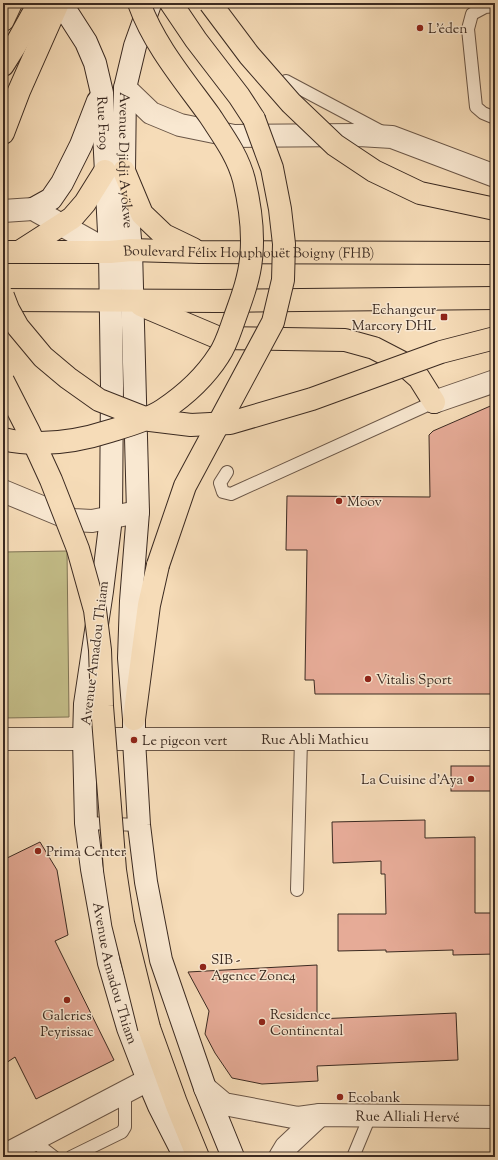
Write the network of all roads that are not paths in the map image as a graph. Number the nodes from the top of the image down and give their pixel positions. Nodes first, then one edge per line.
1 (11, 3) edge
2 (39, 3) edge
3 (58, 3) edge
4 (62, 3) edge
5 (138, 3) edge
6 (150, 3) edge
7 (171, 3) edge
8 (210, 3) edge
9 (495, 6) edge
10 (3, 20) edge
11 (3, 65) edge
12 (286, 80) dead end
13 (125, 88) junction
14 (102, 93) junction
15 (495, 118) edge
16 (3, 133) edge
17 (392, 137) junction
18 (114, 171) junction
19 (495, 176) edge
20 (33, 209) junction
21 (495, 209) edge
22 (3, 211) edge
23 (61, 225) junction
24 (120, 251) junction
25 (11, 252) edge
26 (200, 252) junction
27 (495, 253) edge
28 (3, 296) edge
29 (495, 298) edge
30 (3, 300) edge
31 (110, 301) junction
32 (133, 301) junction
33 (495, 338) edge
34 (3, 381) edge
35 (495, 381) edge
36 (434, 402) junction
37 (3, 439) edge
38 (227, 472) dead end
39 (3, 491) edge
40 (138, 512) junction
41 (110, 518) junction
42 (134, 730) junction
43 (3, 739) edge
44 (84, 739) junction
45 (495, 739) edge
46 (301, 740) junction
47 (86, 823) junction
48 (139, 825) junction
49 (297, 890) dead end
50 (148, 1080) junction
51 (205, 1088) junction
52 (125, 1092) junction
53 (320, 1115) junction
54 (370, 1116) junction
55 (495, 1117) edge
56 (33, 1141) junction
57 (3, 1156) edge
58 (54, 1157) edge
59 (70, 1157) edge
60 (185, 1157) edge
61 (198, 1157) edge
62 (233, 1157) edge
63 (280, 1157) edge
64 (353, 1157) edge

1 - 10 highway
2 - 11 highway
3 - 16 highway
4 - 14 street, Rue F109
5 - 37 highway, bridge
6 - 13 street, Avenue Djidji Ayökwe
7 - 42 highway, bridge
8 - 21 highway, bridge
9 - 15 lane
12 - 17 lane
13 - 17 street
13 - 18 street, Avenue Djidji Ayökwe
14 - 18 street, Rue F109
14 - 20 street
17 - 19 street
18 - 23 highway
18 - 24 street, Avenue Djidji Ayökwe
18 - 26 highway
20 - 22 street
20 - 23 street
23 - 24 street
23 - 25 highway
24 - 25 highway, Boulevard Félix Houphouët Boigny (FHB)
24 - 26 highway, Boulevard Félix Houphouët Boigny (FHB)
24 - 31 street, Avenue Amadou Thiam
24 - 32 street, Avenue Amadou Thiam
26 - 27 highway, Boulevard Félix Houphouët Boigny (FHB)
28 - 33 highway, bridge
29 - 32 highway
30 - 31 highway
31 - 32 highway
31 - 41 street, Avenue Amadou Thiam
32 - 36 highway
32 - 40 street, Avenue Amadou Thiam
34 - 61 highway, bridge
35 - 36 street
36 - 38 lane
39 - 41 street
40 - 41 street
40 - 42 street, Avenue Amadou Thiam
41 - 44 street, Avenue Amadou Thiam
42 - 44 street, Rue Abli Mathieu
42 - 46 street, Rue Abli Mathieu
42 - 48 street, Avenue Amadou Thiam
43 - 44 street, Rue Abli Mathieu
44 - 47 street, Avenue Amadou Thiam
45 - 46 street, Rue Abli Mathieu
46 - 49 lane
47 - 48 lane
47 - 50 street, Avenue Amadou Thiam
48 - 51 street, Avenue Amadou Thiam
50 - 52 street
50 - 60 street, Avenue Amadou Thiam
51 - 53 street, Rue Alliali Hervé
51 - 62 street, Avenue Amadou Thiam
52 - 56 street
52 - 59 lane
53 - 54 street, Rue Alliali Hervé
53 - 63 street
54 - 55 street, Rue Alliali Hervé
54 - 64 lane
56 - 57 street
56 - 58 lane

